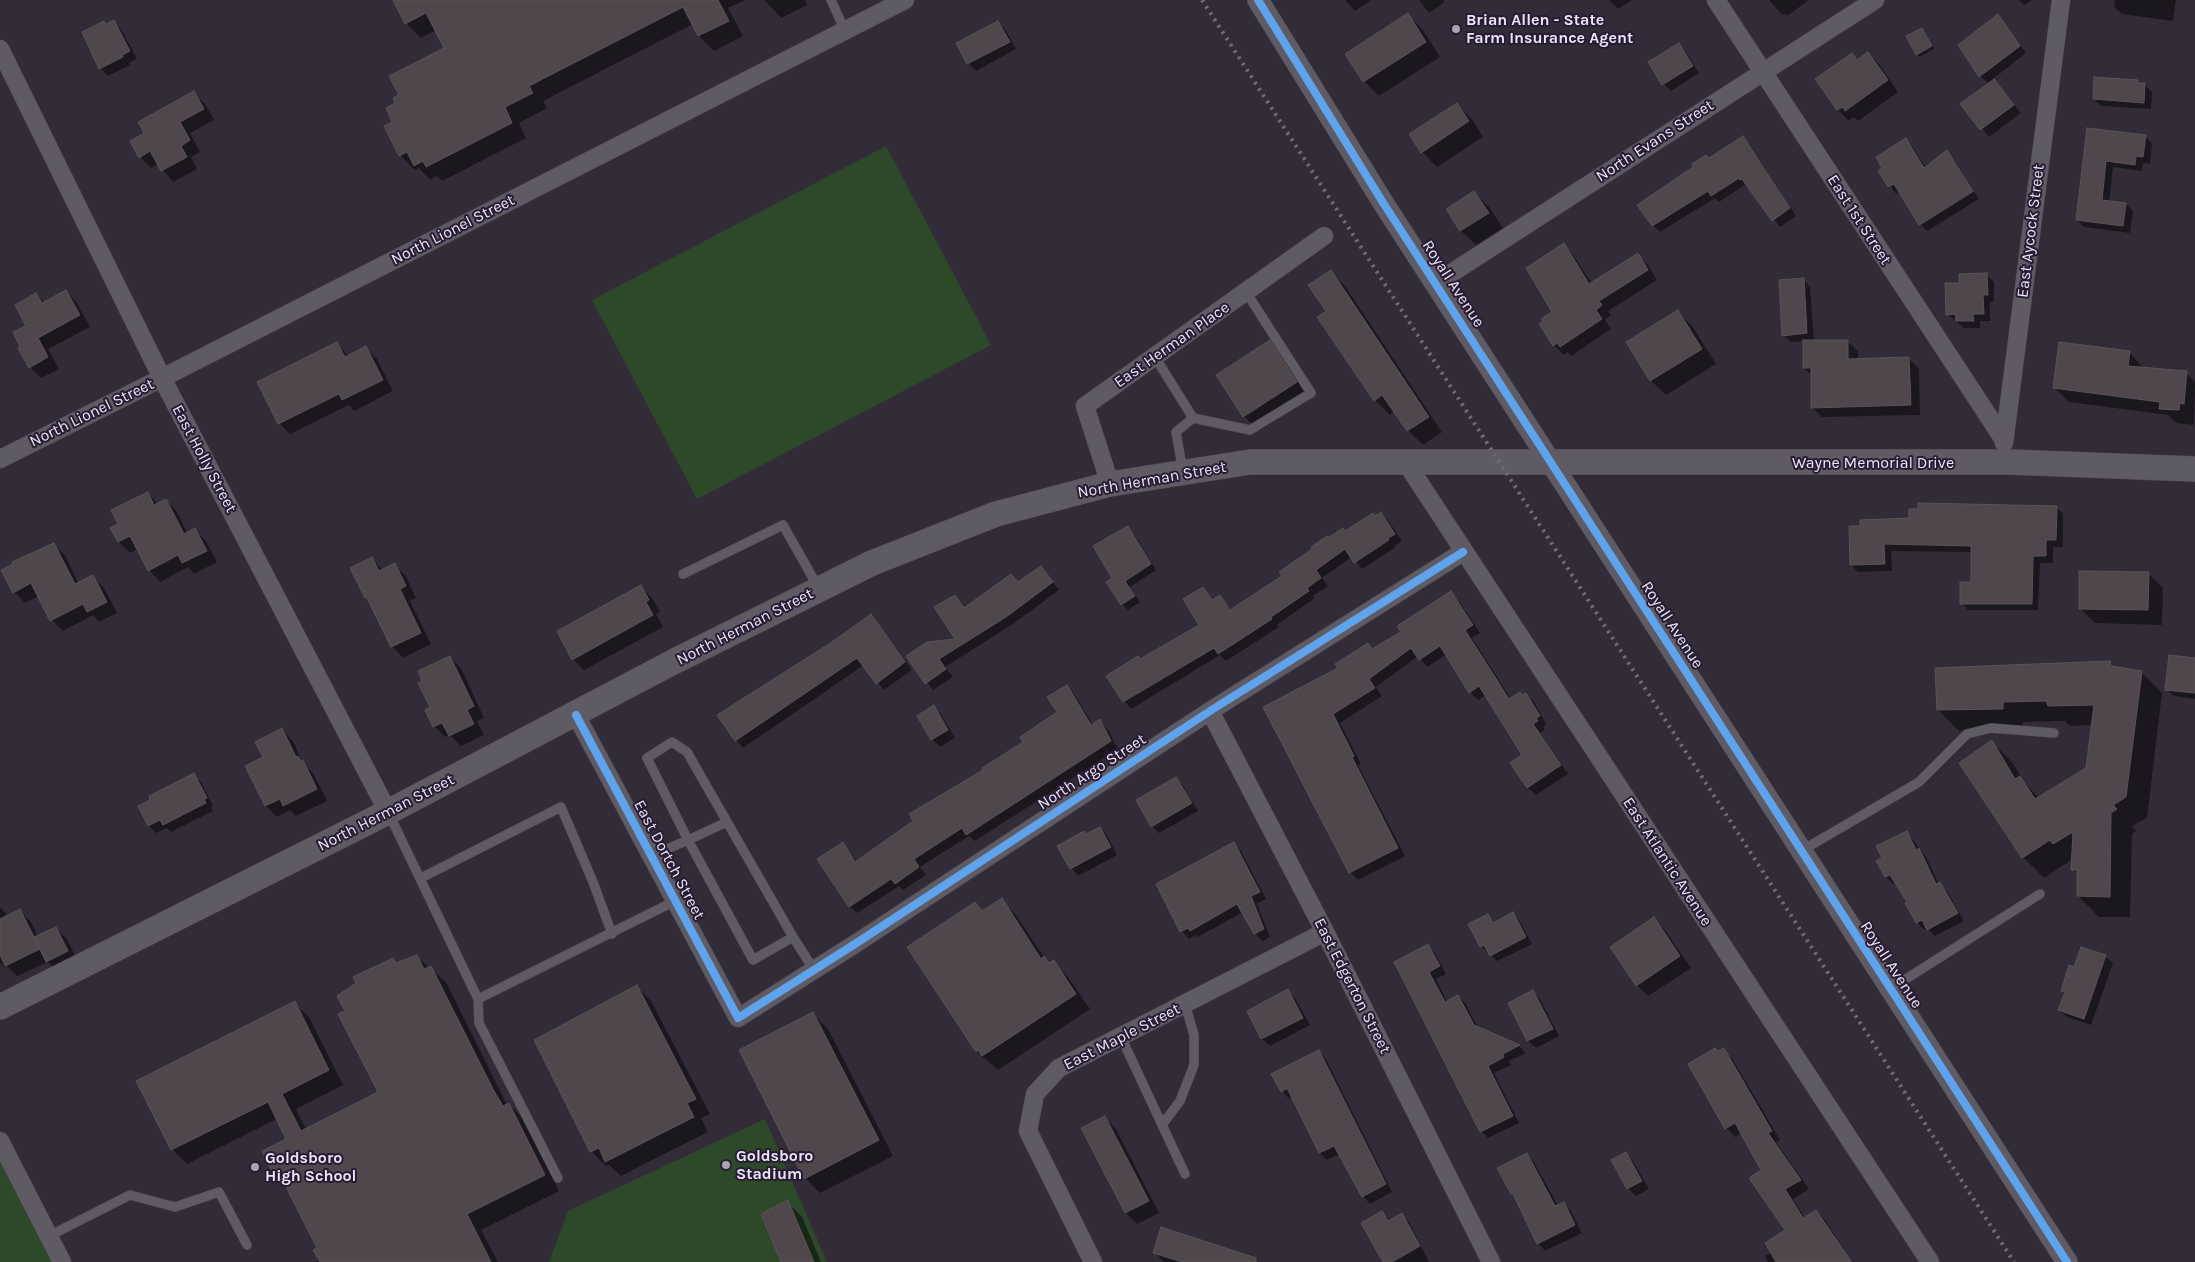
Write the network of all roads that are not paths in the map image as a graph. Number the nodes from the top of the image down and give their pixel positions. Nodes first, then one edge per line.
1 (830, 0) edge
2 (905, 0) edge
3 (1258, 0) edge
4 (1716, 0) edge
5 (1874, 0) edge
6 (2061, 0) edge
7 (845, 31) junction
8 (0, 49) edge
9 (1763, 72) junction
10 (1324, 236) dead end
11 (1436, 283) junction
12 (1246, 292) junction
13 (1155, 357) junction
14 (162, 378) junction
15 (1193, 418) junction
16 (2006, 451) junction
17 (0, 459) edge
18 (1405, 461) junction
19 (1552, 463) junction
20 (2195, 469) edge
21 (1183, 473) junction
22 (1110, 484) junction
23 (1463, 552) junction
24 (683, 574) dead end
25 (819, 590) junction
26 (1210, 711) junction
27 (576, 715) junction
28 (2054, 733) dead end
29 (388, 812) junction
30 (727, 822) junction
31 (688, 840) junction
32 (1801, 851) junction
33 (651, 856) junction
34 (420, 878) junction
35 (2040, 894) dead end
36 (675, 901) junction
37 (1325, 932) junction
38 (612, 934) junction
39 (793, 936) junction
40 (814, 970) junction
41 (1890, 989) junction
42 (478, 999) junction
43 (1185, 1004) junction
44 (0, 1007) edge
45 (738, 1018) joint
46 (1121, 1037) junction
47 (1162, 1125) junction
48 (0, 1142) edge
49 (1185, 1174) dead end
50 (558, 1178) dead end
51 (49, 1236) junction
52 (247, 1245) dead end
53 (62, 1262) edge
54 (1093, 1262) edge
55 (1491, 1262) edge
56 (1930, 1262) edge
57 (2067, 1262) edge

1 - 7 lane
2 - 7 street, North Lionel Street
3 - 11 street, Royall Avenue
4 - 9 street, East 1st Street
5 - 9 street, North Evans Street
6 - 16 street, East Aycock Street
7 - 14 street, North Lionel Street
8 - 14 street, East Holly Street
9 - 11 street, North Evans Street
9 - 16 street, East 1st Street
10 - 12 street, East Herman Place
11 - 19 street, Royall Avenue
12 - 13 street, East Herman Place
12 - 15 lane
13 - 15 lane
13 - 22 street, East Herman Place
14 - 17 street, North Lionel Street
14 - 29 street, East Holly Street
15 - 21 lane
16 - 19 main road, Wayne Memorial Drive
16 - 20 main road, Wayne Memorial Drive
18 - 19 main road, North Herman Street
18 - 21 main road, North Herman Street
18 - 23 street, East Atlantic Avenue
19 - 32 street, Royall Avenue
21 - 22 main road, North Herman Street
22 - 25 main road, North Herman Street
23 - 26 street, North Argo Street
23 - 56 street, East Atlantic Avenue
24 - 25 lane
25 - 27 main road, North Herman Street
26 - 37 street, East Edgerton Street
26 - 40 street, North Argo Street
27 - 29 main road, North Herman Street
27 - 33 street, East Dortch Street
28 - 32 lane
29 - 34 lane
29 - 44 main road, North Herman Street
30 - 31 lane
30 - 31 lane
30 - 39 lane
31 - 33 lane
31 - 39 lane
32 - 41 street, Royall Avenue
33 - 36 street, East Dortch Street
34 - 38 lane
34 - 42 lane
35 - 41 lane
36 - 38 lane
36 - 45 street, East Dortch Street
37 - 43 street, East Maple Street
37 - 55 street, East Edgerton Street
38 - 42 lane
39 - 40 lane
40 - 45 street, North Argo Street
41 - 57 street, Royall Avenue
42 - 50 lane
43 - 46 street, East Maple Street
43 - 47 lane
46 - 47 lane
46 - 54 street, East Maple Street
47 - 49 lane
48 - 51 street
51 - 52 lane
51 - 53 street

